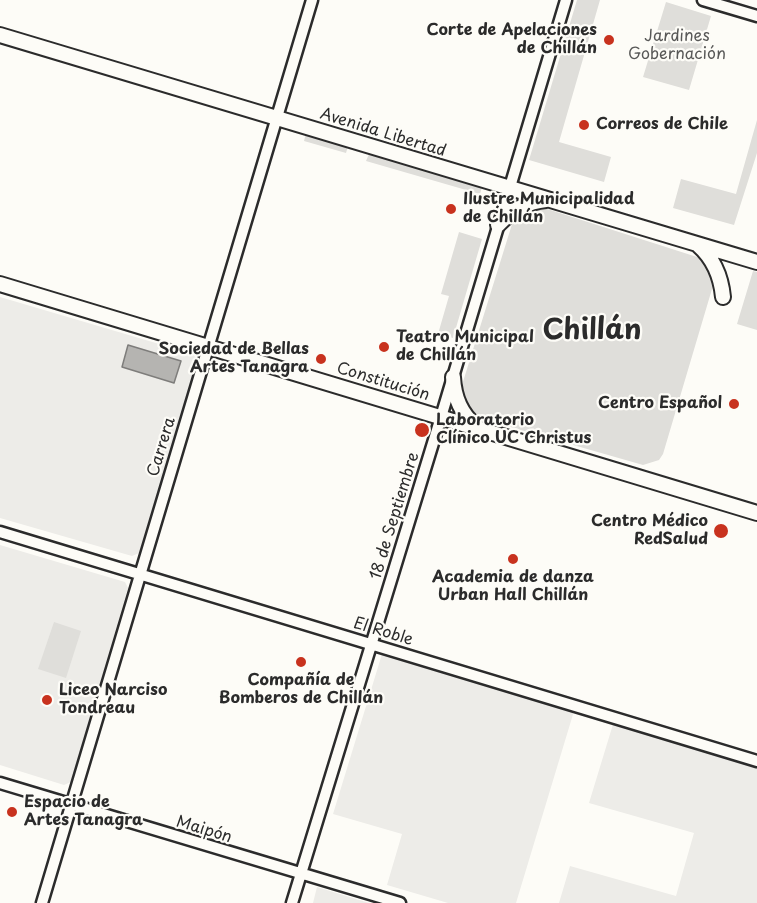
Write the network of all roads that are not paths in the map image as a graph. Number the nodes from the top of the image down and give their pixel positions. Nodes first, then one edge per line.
1 (312, 0) edge
2 (566, 0) edge
3 (703, 0) edge
4 (757, 16) edge
5 (0, 35) edge
6 (277, 118) junction
7 (509, 188) junction
8 (550, 200) junction
9 (498, 225) junction
10 (696, 244) junction
11 (757, 262) edge
12 (0, 284) edge
13 (723, 297) dead end
14 (208, 346) junction
15 (453, 377) junction
16 (441, 417) junction
17 (477, 428) junction
18 (757, 513) edge
19 (0, 532) edge
20 (140, 575) junction
21 (372, 644) junction
22 (757, 761) edge
23 (0, 783) edge
24 (71, 805) junction
25 (301, 873) junction
26 (42, 903) edge
27 (292, 903) edge
28 (400, 903) edge

1 - 6 street, Carrera
2 - 7 street, 18 de Septiembre
3 - 4 street
5 - 6 main road, Avenida Libertad
6 - 7 main road, Avenida Libertad
6 - 14 street, Carrera
7 - 8 main road, Avenida Libertad
7 - 9 street, 18 de Septiembre
8 - 9 main road
8 - 10 main road, Avenida Libertad
9 - 15 street, 18 de Septiembre
10 - 11 main road, Avenida Libertad
10 - 13 main road
12 - 14 main road, Constitución
14 - 16 main road, Constitución
14 - 20 street, Carrera
15 - 16 street, 18 de Septiembre
15 - 17 main road
16 - 17 main road, Constitución
16 - 21 street, 18 de Septiembre
17 - 18 main road, Constitución
19 - 20 street, El Roble
20 - 21 street, El Roble
20 - 24 street, Carrera
21 - 22 street, El Roble
21 - 25 street, 18 de Septiembre
23 - 24 street, Maipón
24 - 25 street, Maipón
24 - 26 street, Carrera
25 - 27 street, 18 de Septiembre
25 - 28 street, Maipón

